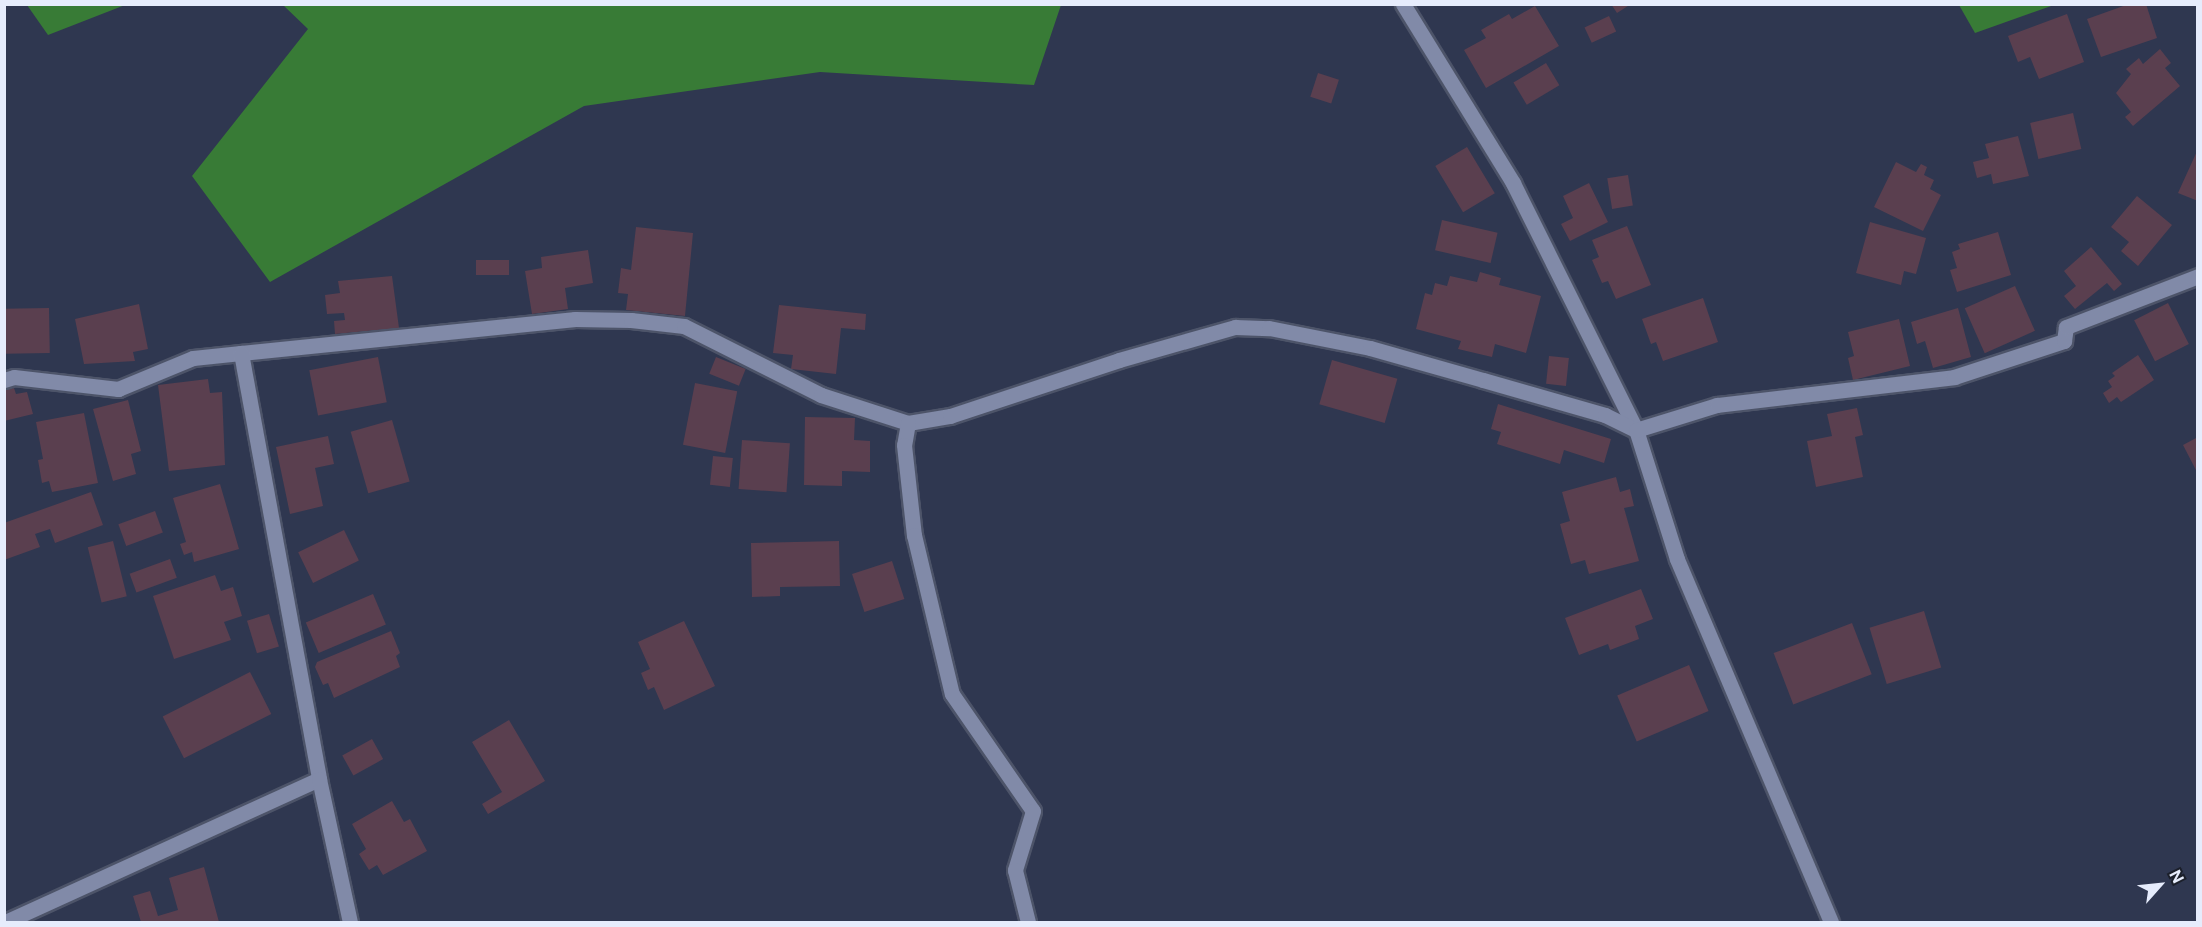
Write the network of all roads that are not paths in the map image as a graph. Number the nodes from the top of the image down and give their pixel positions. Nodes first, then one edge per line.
1 (1403, 4) edge
2 (2198, 276) edge
3 (241, 353) junction
4 (4, 380) edge
5 (908, 423) junction
6 (1636, 430) junction
7 (319, 779) junction
8 (5, 922) edge
9 (350, 922) edge
10 (1028, 922) edge
11 (1831, 922) edge

1 - 6 street
2 - 6 street
3 - 4 street
3 - 5 street
3 - 7 street
5 - 6 street
5 - 10 street
6 - 11 street
7 - 8 street
7 - 9 street

